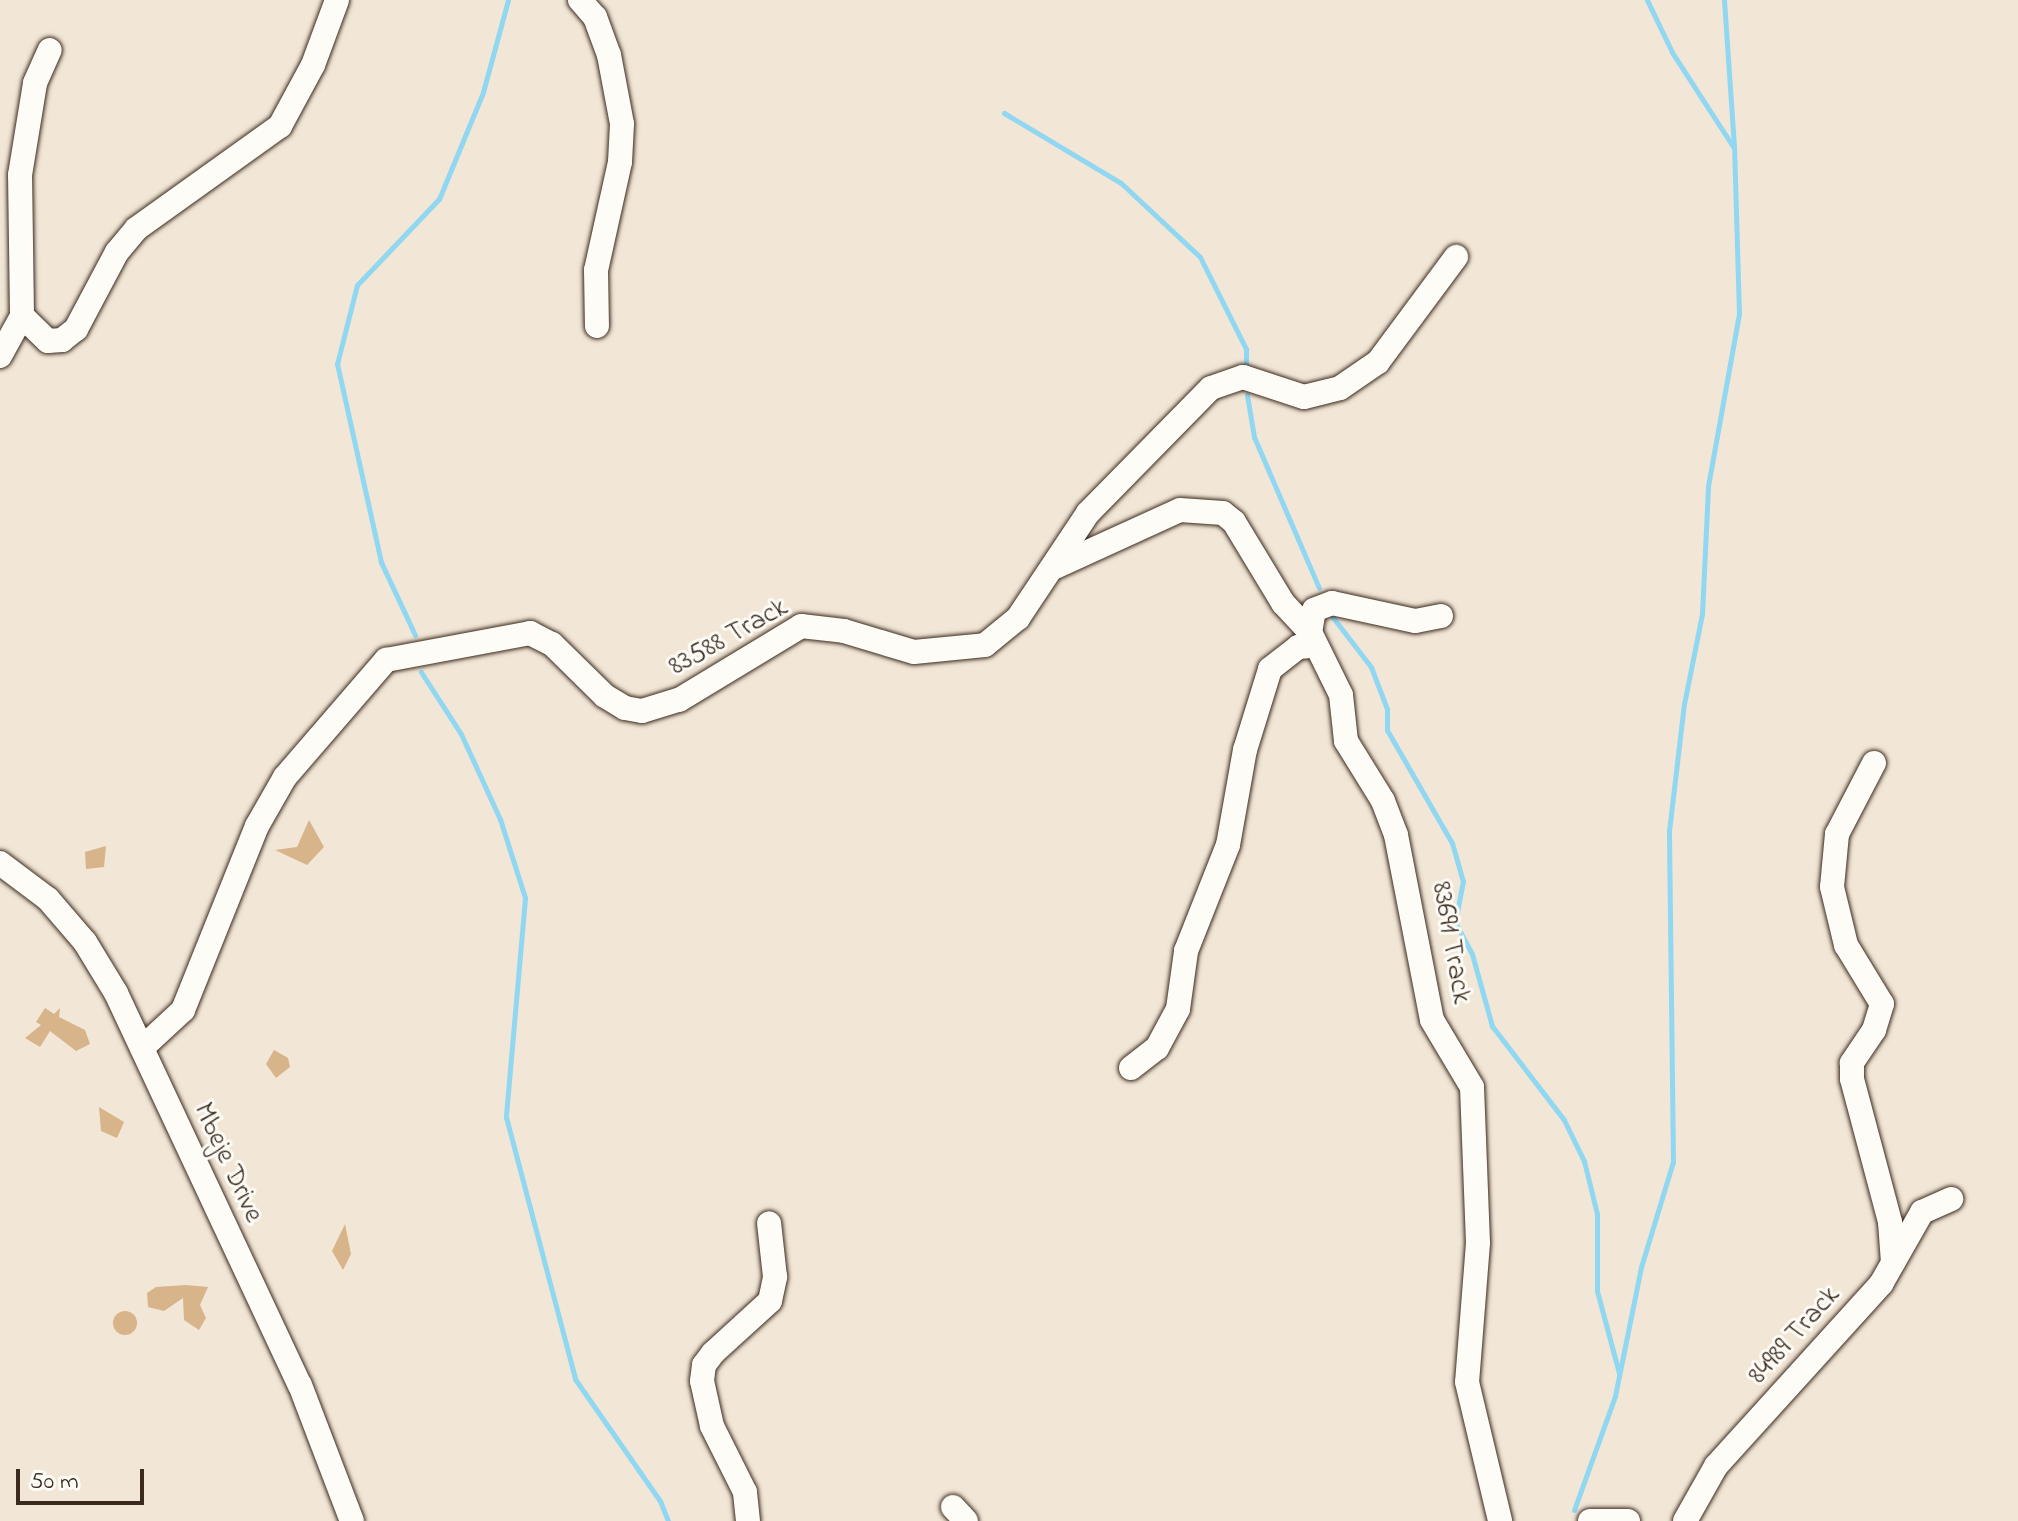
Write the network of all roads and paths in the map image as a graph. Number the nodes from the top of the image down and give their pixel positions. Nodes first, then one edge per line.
1 (337, 0) edge
2 (580, 0) edge
3 (50, 50) dead end
4 (1456, 257) dead end
5 (22, 316) junction
6 (597, 326) dead end
7 (0, 356) edge
8 (1053, 568) junction
9 (1441, 616) dead end
10 (1312, 639) junction
11 (1874, 763) dead end
12 (0, 863) edge
13 (142, 1048) junction
14 (1131, 1068) dead end
15 (1951, 1199) dead end
16 (769, 1223) dead end
17 (1893, 1263) junction
18 (352, 1521) edge
19 (748, 1521) edge
20 (1500, 1521) edge
21 (1590, 1521) edge
22 (1628, 1521) edge
23 (1685, 1521) edge

1 - 5 street
2 - 6 street
3 - 5 street
4 - 8 street, 83588 Track
5 - 7 street
8 - 10 street, 83691 Track
8 - 13 street, 83588 Track
9 - 10 street
10 - 14 street
10 - 20 street, 83691 Track
11 - 17 street
12 - 13 street, Mbeje Drive
13 - 18 street, Mbeje Drive
15 - 17 street, 84989 Track
16 - 19 street
17 - 23 street, 84989 Track
21 - 22 street

